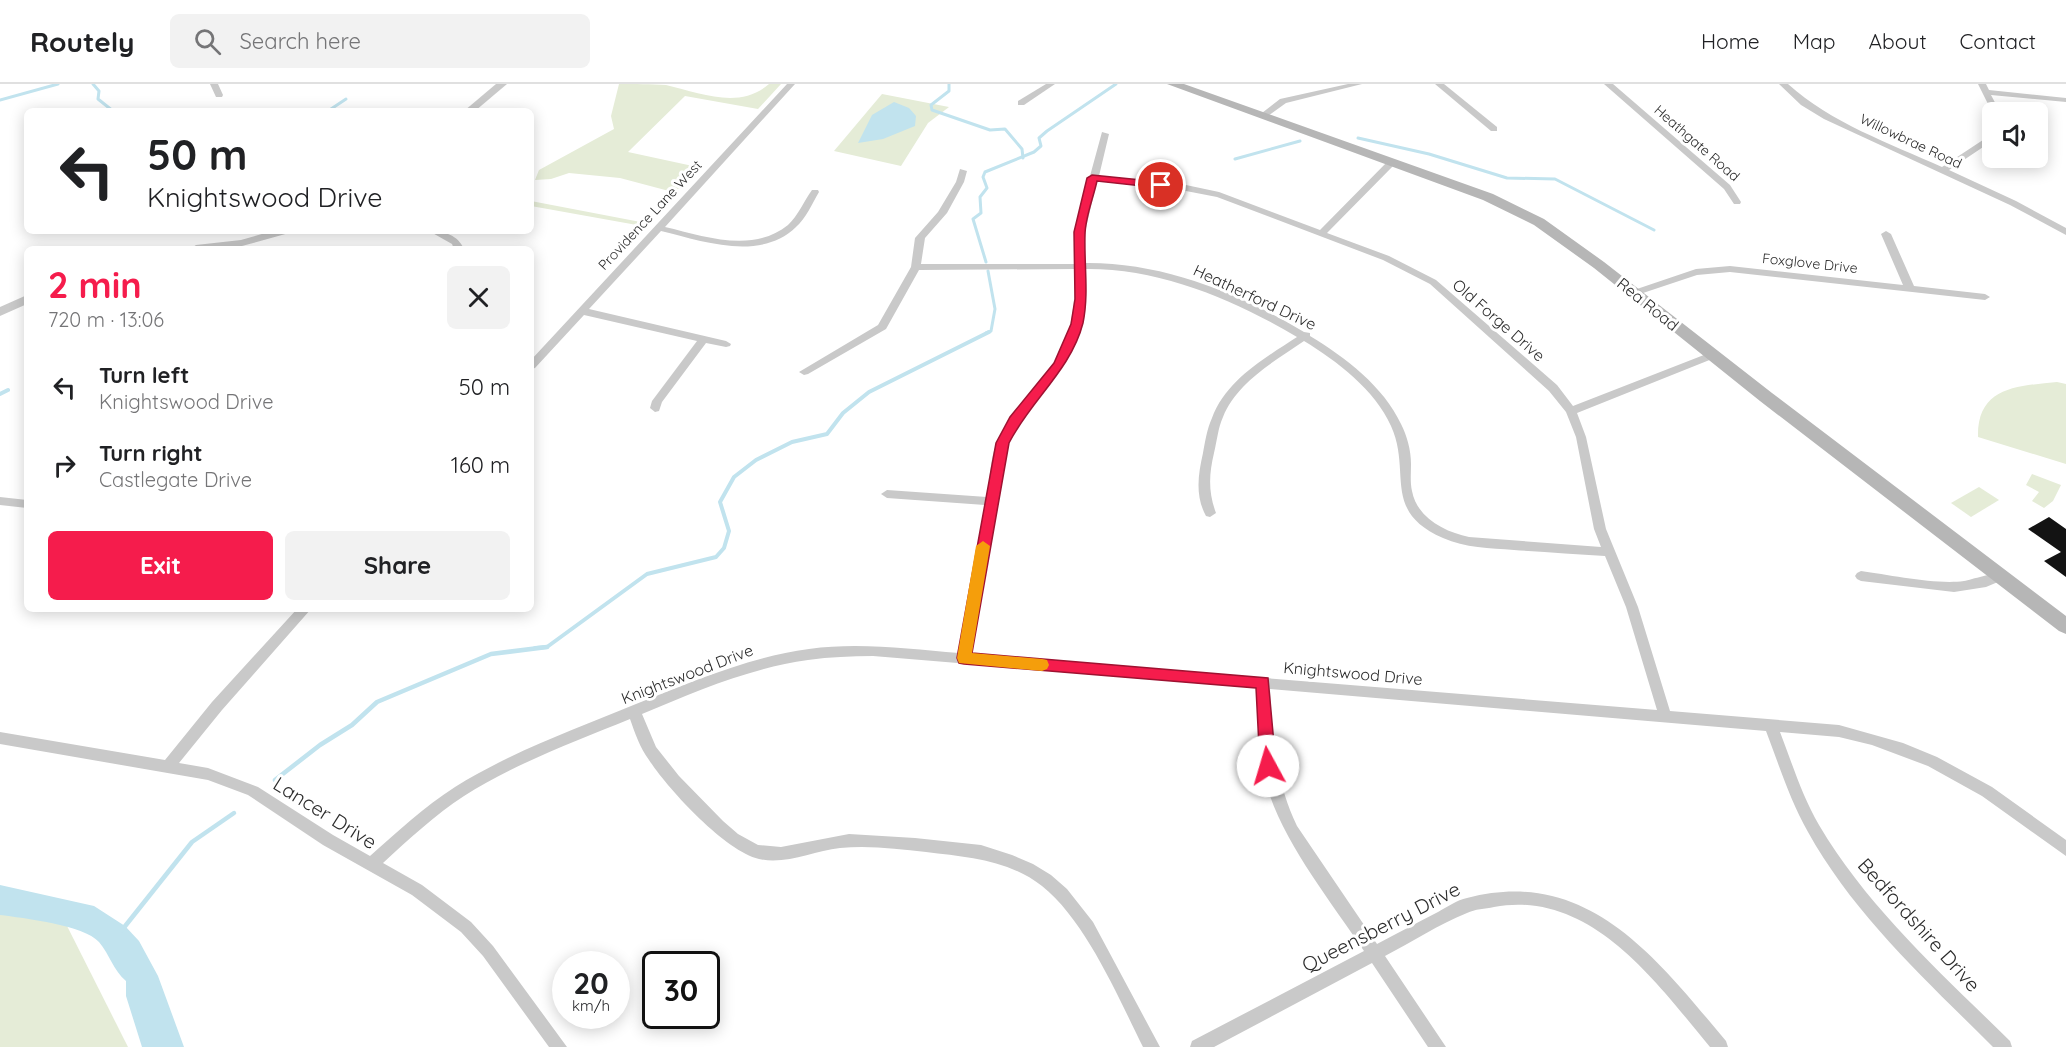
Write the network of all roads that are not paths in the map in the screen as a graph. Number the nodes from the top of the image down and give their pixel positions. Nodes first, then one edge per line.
1 (214, 84) edge
2 (501, 84) edge
3 (791, 84) edge
4 (1051, 84) edge
5 (1173, 84) edge
6 (1358, 84) edge
7 (1439, 84) edge
8 (1608, 84) edge
9 (1783, 84) edge
10 (1984, 88) edge
11 (219, 95) dead end
12 (2066, 100) edge
13 (1991, 102) edge
14 (1021, 103) dead end
15 (473, 108) edge
16 (1262, 116) junction
17 (1494, 129) dead end
18 (1105, 134) dead end
19 (1982, 146) edge
20 (1392, 162) junction
21 (963, 171) dead end
22 (1943, 171) junction
23 (1092, 178) junction
24 (815, 192) dead end
25 (1737, 202) dead end
26 (659, 228) junction
27 (2066, 232) edge
28 (1322, 233) junction
29 (274, 234) edge
30 (440, 234) edge
31 (1886, 234) dead end
32 (219, 246) edge
33 (458, 246) edge
34 (916, 267) junction
35 (1079, 267) junction
36 (1911, 289) junction
37 (1634, 293) junction
38 (1985, 297) dead end
39 (24, 300) edge
40 (582, 311) junction
41 (0, 312) edge
42 (1306, 335) junction
43 (703, 339) junction
44 (726, 344) dead end
45 (1713, 355) junction
46 (534, 363) edge
47 (804, 372) dead end
48 (655, 408) dead end
49 (1570, 411) junction
50 (887, 494) dead end
51 (0, 501) edge
52 (990, 501) junction
53 (24, 504) edge
54 (1210, 513) dead end
55 (1609, 552) junction
56 (1861, 576) dead end
57 (2001, 576) junction
58 (302, 612) edge
59 (2066, 626) edge
60 (964, 658) junction
61 (1263, 682) junction
62 (634, 711) junction
63 (1665, 715) junction
64 (1770, 724) junction
65 (0, 738) edge
66 (168, 767) junction
67 (2066, 849) edge
68 (371, 865) junction
69 (1374, 953) junction
70 (559, 1047) edge
71 (1152, 1047) edge
72 (1198, 1047) edge
73 (1438, 1047) edge
74 (1720, 1047) edge
75 (2004, 1047) edge

1 - 11 street
2 - 15 street
3 - 26 street, Providence Lane West
4 - 14 street
5 - 16 main road, Rea Road
6 - 16 street
7 - 17 street
8 - 25 street, Heathgate Road
9 - 22 street, Willowbrae Road
10 - 12 street
10 - 13 street
16 - 20 main road, Rea Road
18 - 23 street
19 - 22 street
20 - 28 street
20 - 37 main road, Rea Road
21 - 34 street
22 - 27 street, Willowbrae Road
23 - 28 street, Old Forge Drive
23 - 35 street
24 - 26 street
26 - 40 street, Providence Lane West
28 - 49 street, Old Forge Drive
29 - 32 street
30 - 33 street
31 - 36 street
34 - 35 street, Heatherford Drive
34 - 47 street
35 - 42 street, Heatherford Drive
35 - 52 street
36 - 37 street, Foxglove Drive
36 - 38 street, Foxglove Drive
37 - 45 main road, Rea Road
39 - 41 street
40 - 43 street
40 - 46 street, Providence Lane West
42 - 54 street
42 - 55 street, Heatherford Drive
43 - 44 street
43 - 48 street
45 - 49 street
45 - 57 main road, Rea Road
49 - 55 street, Old Forge Drive
50 - 52 street
51 - 53 street
52 - 60 street
55 - 63 street, Old Forge Drive
56 - 57 street
57 - 59 main road, Rea Road
58 - 66 street
60 - 61 street, Knightswood Drive
60 - 62 street, Knightswood Drive
61 - 63 street, Knightswood Drive
61 - 69 street
62 - 68 street, Knightswood Drive
62 - 71 street
63 - 64 street, Knightswood Drive
64 - 67 street, Knightswood Drive
64 - 75 street, Bedfordshire Drive
65 - 66 street, Lancer Drive
66 - 68 street, Lancer Drive
68 - 70 street, Lancer Drive
69 - 72 street, Queensberry Drive
69 - 73 street
69 - 74 street, Queensberry Drive

